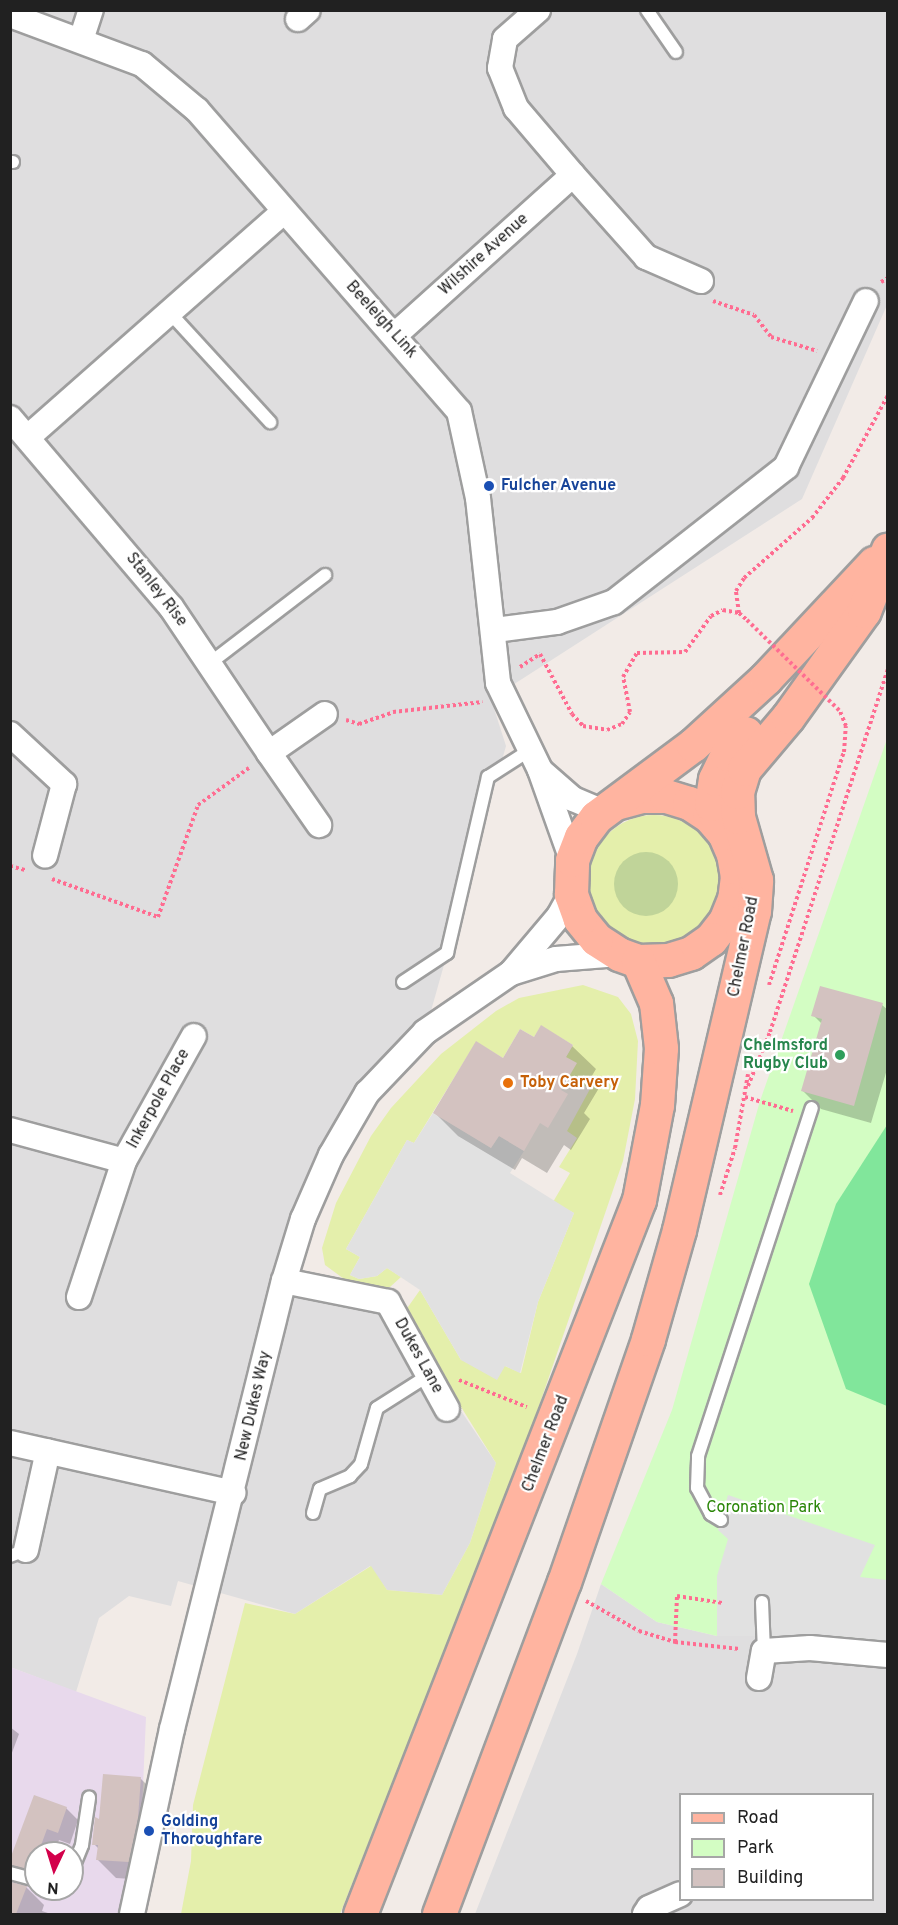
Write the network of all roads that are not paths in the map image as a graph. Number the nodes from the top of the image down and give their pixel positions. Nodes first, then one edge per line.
1 (91, 10) edge
2 (538, 10) edge
3 (646, 10) edge
4 (10, 15) edge
5 (81, 40) junction
6 (676, 52) dead end
7 (573, 175) junction
8 (283, 212) junction
9 (701, 281) road end
10 (866, 302) dead end
11 (171, 314) junction
12 (395, 335) junction
13 (10, 418) edge
14 (270, 422) dead end
15 (28, 437) junction
16 (888, 548) edge
17 (325, 575) dead end
18 (495, 630) junction
19 (833, 653) junction
20 (210, 663) junction
21 (326, 714) road end
22 (10, 734) edge
23 (269, 753) junction
24 (535, 760) junction
25 (612, 807) junction
26 (319, 825) dead end
27 (724, 833) junction
28 (572, 860) junction
29 (39, 867) road end
30 (572, 894) junction
31 (734, 899) junction
32 (628, 958) junction
33 (511, 973) junction
34 (404, 982) dead end
35 (194, 1036) dead end
36 (708, 1093) junction
37 (811, 1112) road end
38 (10, 1130) edge
39 (124, 1161) junction
40 (284, 1281) junction
41 (80, 1297) dead end
42 (426, 1370) junction
43 (447, 1409) dead end
44 (10, 1443) edge
45 (48, 1451) junction
46 (233, 1493) junction
47 (313, 1513) dead end
48 (721, 1520) dead end
49 (18, 1553) edge
50 (762, 1602) dead end
51 (764, 1651) junction
52 (888, 1655) edge
53 (759, 1678) dead end
54 (513, 1720) junction
55 (89, 1798) dead end
56 (83, 1841) edge
57 (679, 1895) edge
58 (132, 1914) edge
59 (360, 1914) edge
60 (439, 1914) edge
61 (447, 1914) edge
62 (645, 1914) edge

1 - 5 street
2 - 7 street
3 - 6 lane
4 - 5 street, Beeleigh Link
5 - 8 street, Beeleigh Link
7 - 9 street
7 - 12 street, Wilshire Avenue
8 - 11 street
8 - 12 street, Beeleigh Link
10 - 18 street
11 - 14 lane
11 - 15 street
12 - 18 street, Beeleigh Link
13 - 15 street, Stanley Rise
15 - 20 street, Stanley Rise
16 - 19 main road, Chelmer Road
16 - 25 main road, Chelmer Road
17 - 20 lane
18 - 24 street, Beeleigh Link
19 - 27 main road, Chelmer Road
19 - 36 main road, Chelmer Road
20 - 23 street, Stanley Rise
21 - 23 street
22 - 29 street
23 - 26 street, Stanley Rise
24 - 25 street, Beeleigh Link
24 - 28 street, Beeleigh Link
24 - 34 lane
25 - 27 main road, Chelmer Road
25 - 28 main road, Chelmer Road
27 - 31 main road, Chelmer Road
28 - 30 main road, Chelmer Road
30 - 32 main road, Chelmer Road
30 - 33 street, New Dukes Way
31 - 32 main road, Chelmer Road
31 - 36 main road, Chelmer Road
32 - 33 street, New Dukes Way
32 - 59 main road, Chelmer Road
33 - 40 street, New Dukes Way
35 - 39 street, Inkerpole Place
36 - 54 main road, Chelmer Road
37 - 48 lane
38 - 39 street, Inkerpole Place
39 - 41 street, Inkerpole Place
40 - 42 street, Dukes Lane
40 - 46 street, New Dukes Way
42 - 43 street, Dukes Lane
42 - 47 lane
44 - 45 street
45 - 46 street
45 - 49 street
46 - 58 street, New Dukes Way
50 - 51 lane
51 - 52 street
51 - 53 street
54 - 60 main road, Chelmer Road
54 - 61 main road
55 - 56 lane
57 - 62 street

